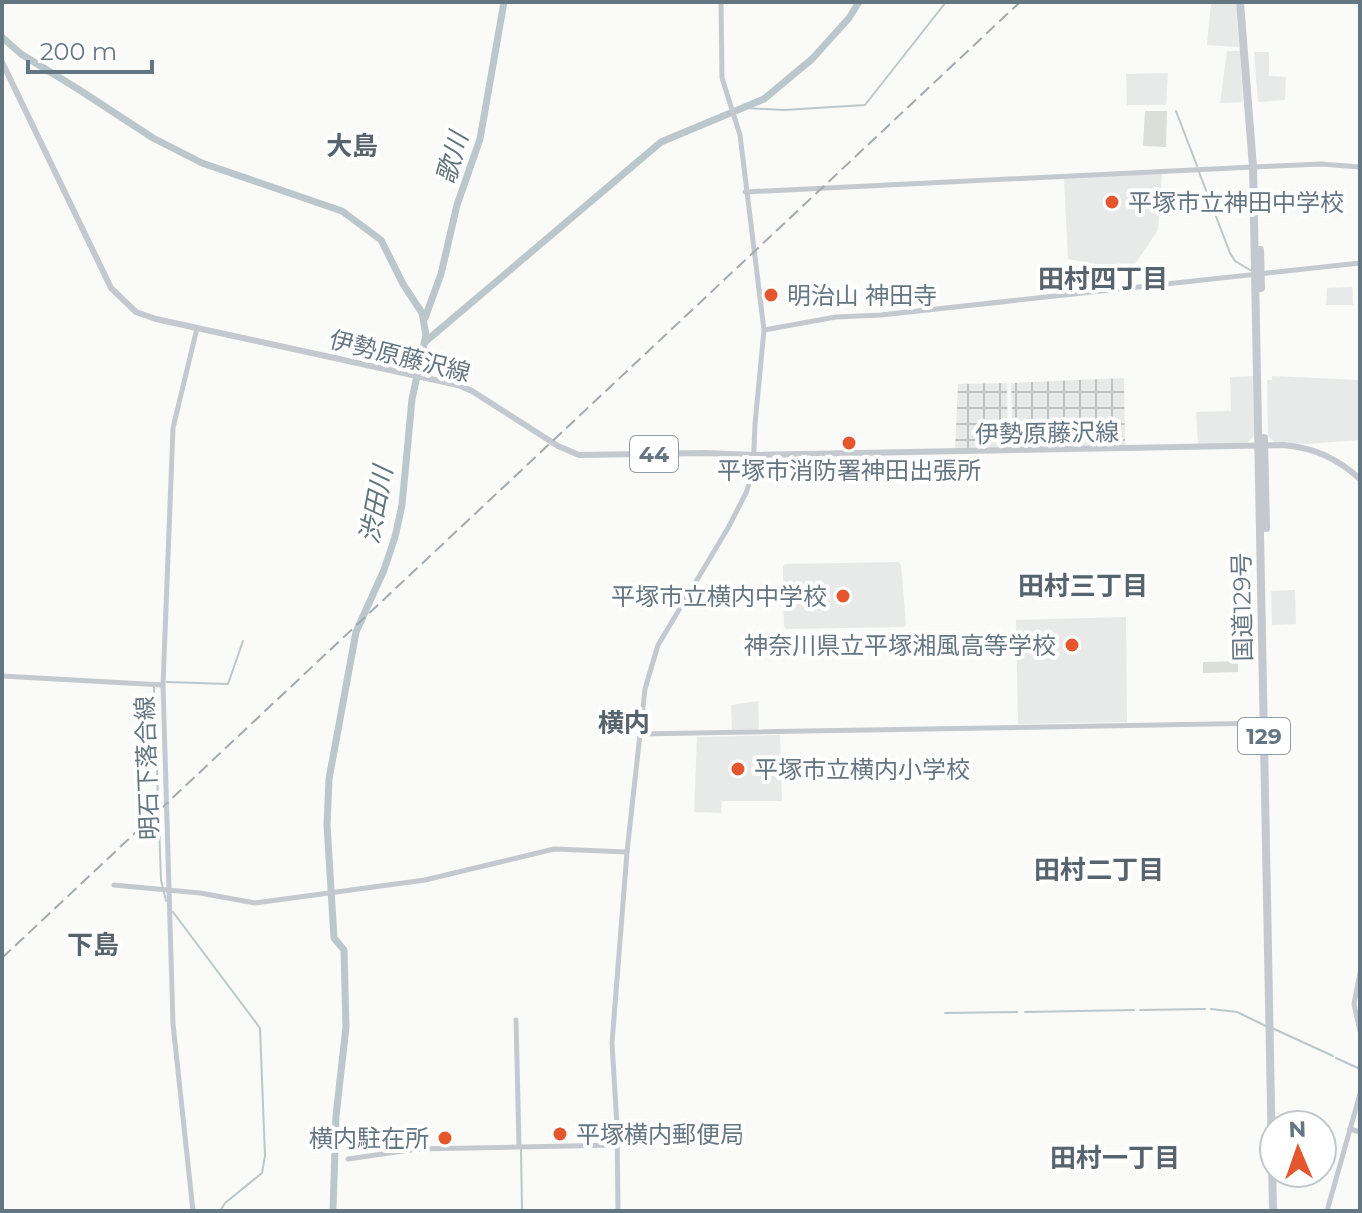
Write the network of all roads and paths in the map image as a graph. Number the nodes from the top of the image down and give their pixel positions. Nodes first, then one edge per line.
1 (721, 2) edge
2 (1243, 2) edge
3 (2, 62) edge
4 (1255, 166) junction
5 (1360, 167) edge
6 (745, 192) junction
7 (1360, 263) edge
8 (1258, 274) junction
9 (197, 327) junction
10 (764, 330) junction
11 (1261, 446) junction
12 (755, 455) junction
13 (1360, 479) edge
14 (2, 676) edge
15 (163, 685) junction
16 (1266, 723) junction
17 (640, 734) junction
18 (627, 852) junction
19 (114, 885) dead end
20 (165, 890) junction
21 (1360, 973) edge
22 (516, 1020) dead end
23 (1272, 1028) junction
24 (1360, 1031) edge
25 (1360, 1094) edge
26 (1276, 1109) edge
27 (1350, 1129) junction
28 (1360, 1132) edge
29 (617, 1145) junction
30 (519, 1146) junction
31 (348, 1159) dead end
32 (1277, 1189) edge
33 (193, 1211) edge
34 (618, 1211) edge
35 (1276, 1211) edge
36 (1327, 1211) edge

1 - 6 street
2 - 4 highway, 国道129号 / 129
3 - 9 main road, 伊勢原藤沢線 / 44
4 - 5 street
4 - 6 street
4 - 8 highway, 国道129号 / 129
6 - 10 street
7 - 8 street
8 - 10 street
8 - 11 highway, 国道129号 / 129
9 - 12 main road, 伊勢原藤沢線 / 44
9 - 15 street, 明石下落合線
10 - 12 street
11 - 12 main road, 伊勢原藤沢線 / 44
11 - 13 main road, 伊勢原藤沢線
11 - 16 highway, 国道129号 / 129
12 - 17 street
14 - 15 street
15 - 20 street, 明石下落合線
16 - 17 street
16 - 23 highway, 国道129号 / 129
17 - 18 street
18 - 20 street
18 - 29 street
19 - 20 street
20 - 33 street, 明石下落合線
21 - 24 street
22 - 30 street
23 - 26 highway, 国道129号 / 129
23 - 35 highway, 国道129号 / 129
25 - 27 street
27 - 28 street
27 - 36 street
29 - 30 street
29 - 34 street
30 - 31 street
32 - 35 highway, 国道129号 / 129

